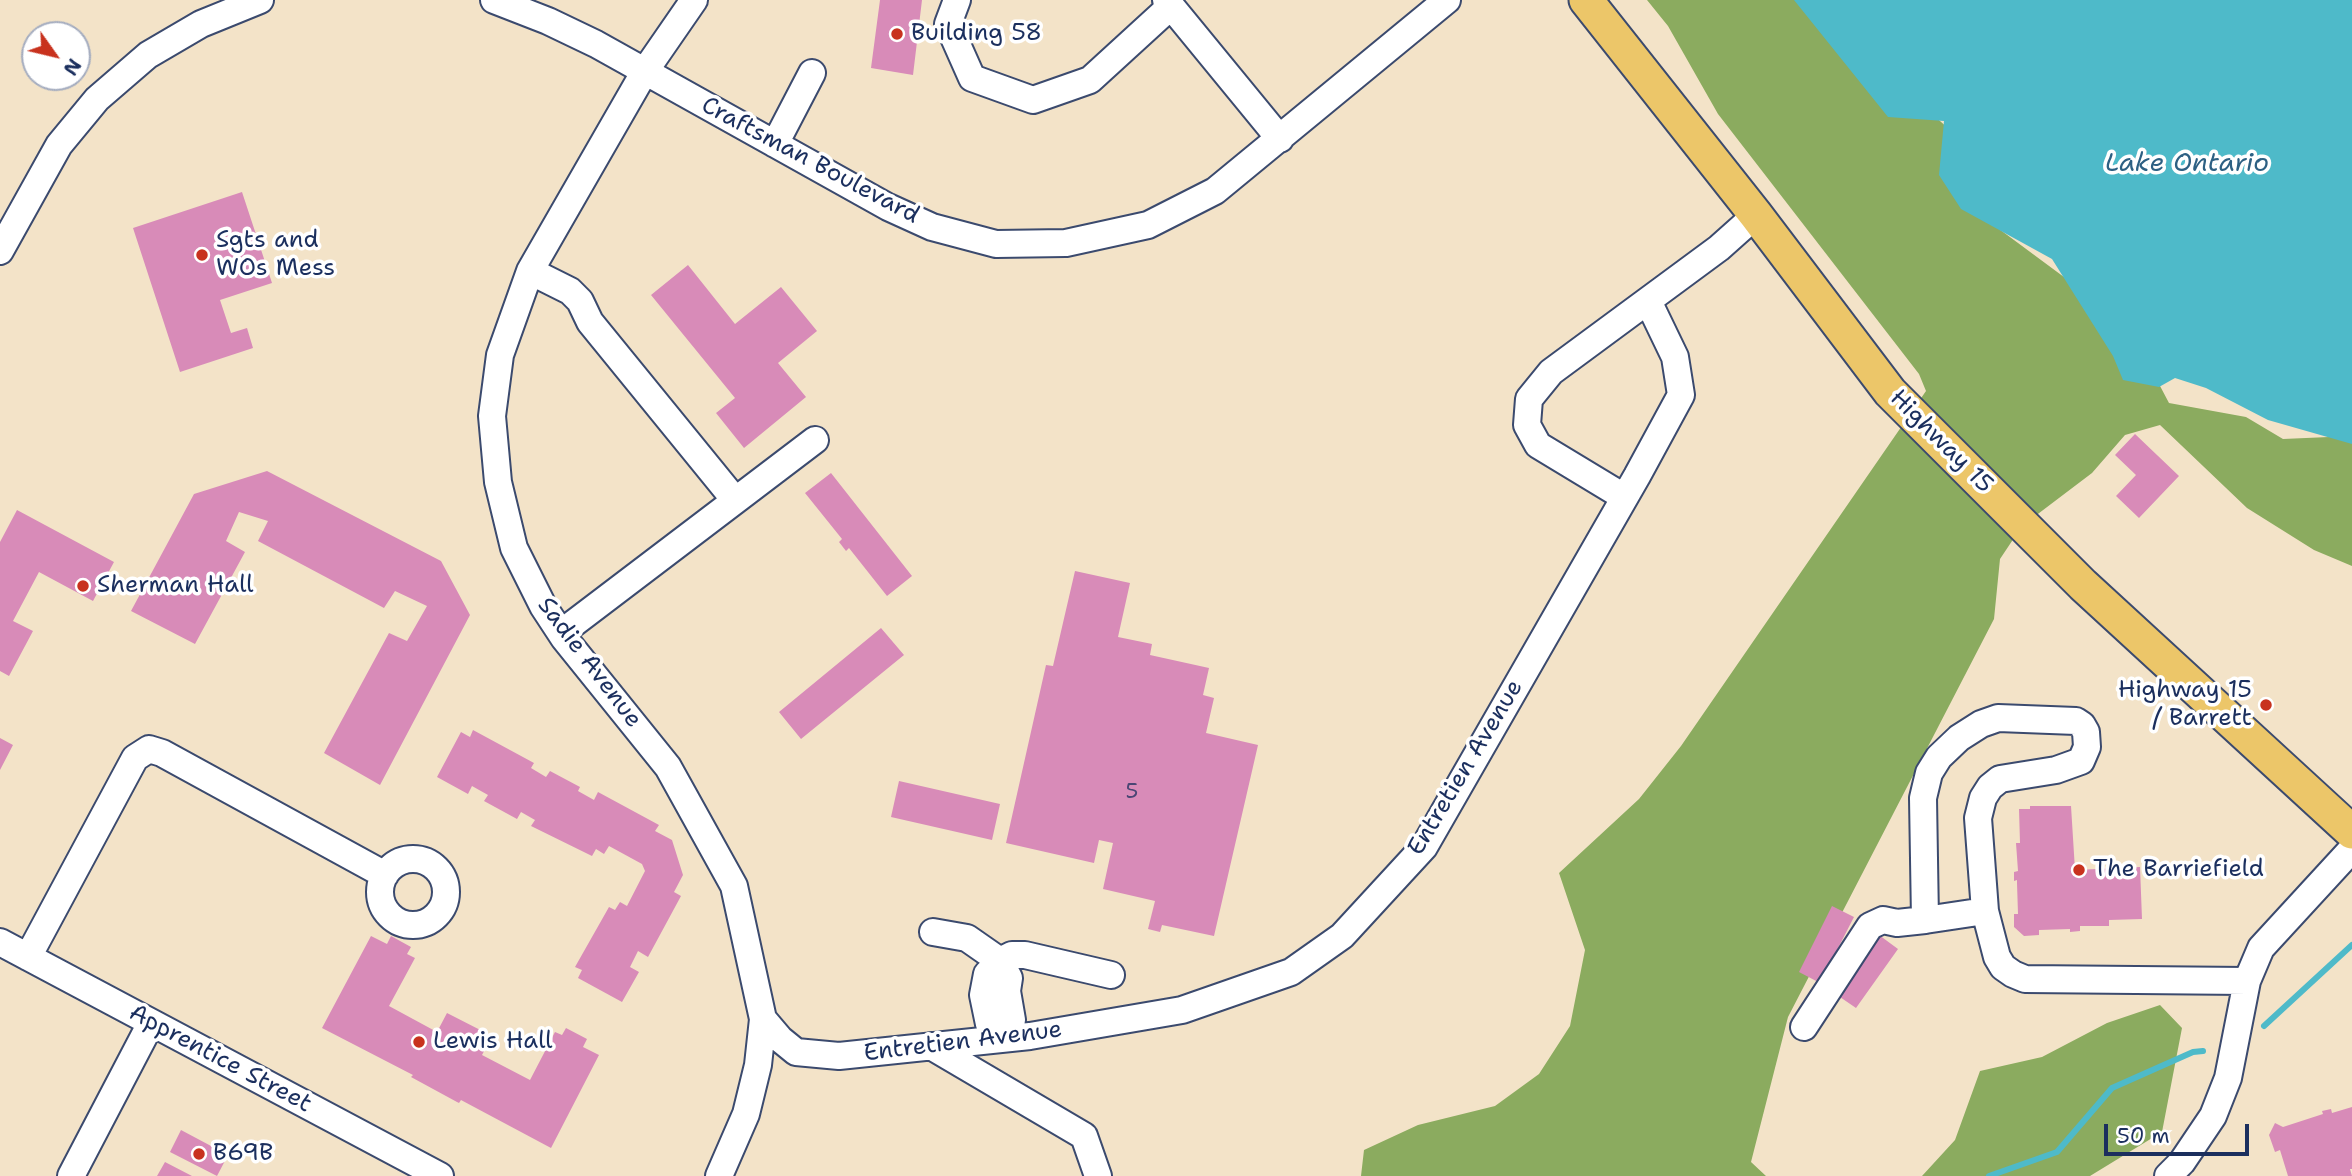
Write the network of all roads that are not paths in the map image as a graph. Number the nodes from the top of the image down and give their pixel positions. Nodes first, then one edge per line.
1 (260, 0) edge
2 (494, 0) edge
3 (694, 0) edge
4 (957, 0) edge
5 (1447, 0) edge
6 (1586, 0) edge
7 (1168, 3) edge
8 (645, 71) junction
9 (812, 73) dead end
10 (1280, 139) junction
11 (775, 144) junction
12 (1756, 215) junction
13 (0, 251) edge
14 (530, 271) junction
15 (1648, 301) junction
16 (815, 440) dead end
17 (1624, 496) junction
18 (735, 500) junction
19 (561, 633) junction
20 (2352, 832) edge
21 (2352, 849) edge
22 (385, 875) dead end
23 (1985, 911) junction
24 (1925, 920) junction
25 (933, 932) dead end
26 (0, 942) edge
27 (28, 957) junction
28 (1000, 961) junction
29 (1111, 975) dead end
30 (2247, 981) junction
31 (763, 1018) junction
32 (151, 1023) junction
33 (1804, 1027) dead end
34 (1002, 1039) junction
35 (931, 1046) junction
36 (796, 1052) junction
37 (754, 1082) junction
38 (71, 1176) edge
39 (440, 1176) edge
40 (719, 1176) edge
41 (1098, 1176) edge
42 (2168, 1176) edge

1 - 13 street
2 - 8 street, Craftsman Boulevard
3 - 8 street, Sadie Avenue
4 - 7 street
5 - 10 street, Craftsman Boulevard
6 - 12 main road, Highway 15
7 - 10 street
8 - 11 street, Craftsman Boulevard
8 - 14 street, Sadie Avenue
9 - 11 street
10 - 11 street, Craftsman Boulevard
12 - 15 street
12 - 20 main road, Highway 15
14 - 18 street
14 - 19 street, Sadie Avenue
15 - 17 street, Entretien Avenue
15 - 17 street
16 - 18 street
17 - 34 street, Entretien Avenue
18 - 19 street
19 - 31 street, Sadie Avenue
21 - 30 street
22 - 27 street
23 - 24 street
23 - 24 street
23 - 30 street
24 - 33 street
25 - 28 street
26 - 27 street, Apprentice Street
27 - 32 street, Apprentice Street
28 - 29 street
28 - 34 street
30 - 42 street
31 - 36 street
31 - 37 street
32 - 38 street
32 - 39 street, Apprentice Street
34 - 35 street, Entretien Avenue
35 - 36 street, Entretien Avenue
35 - 41 street
36 - 37 street
37 - 40 street

